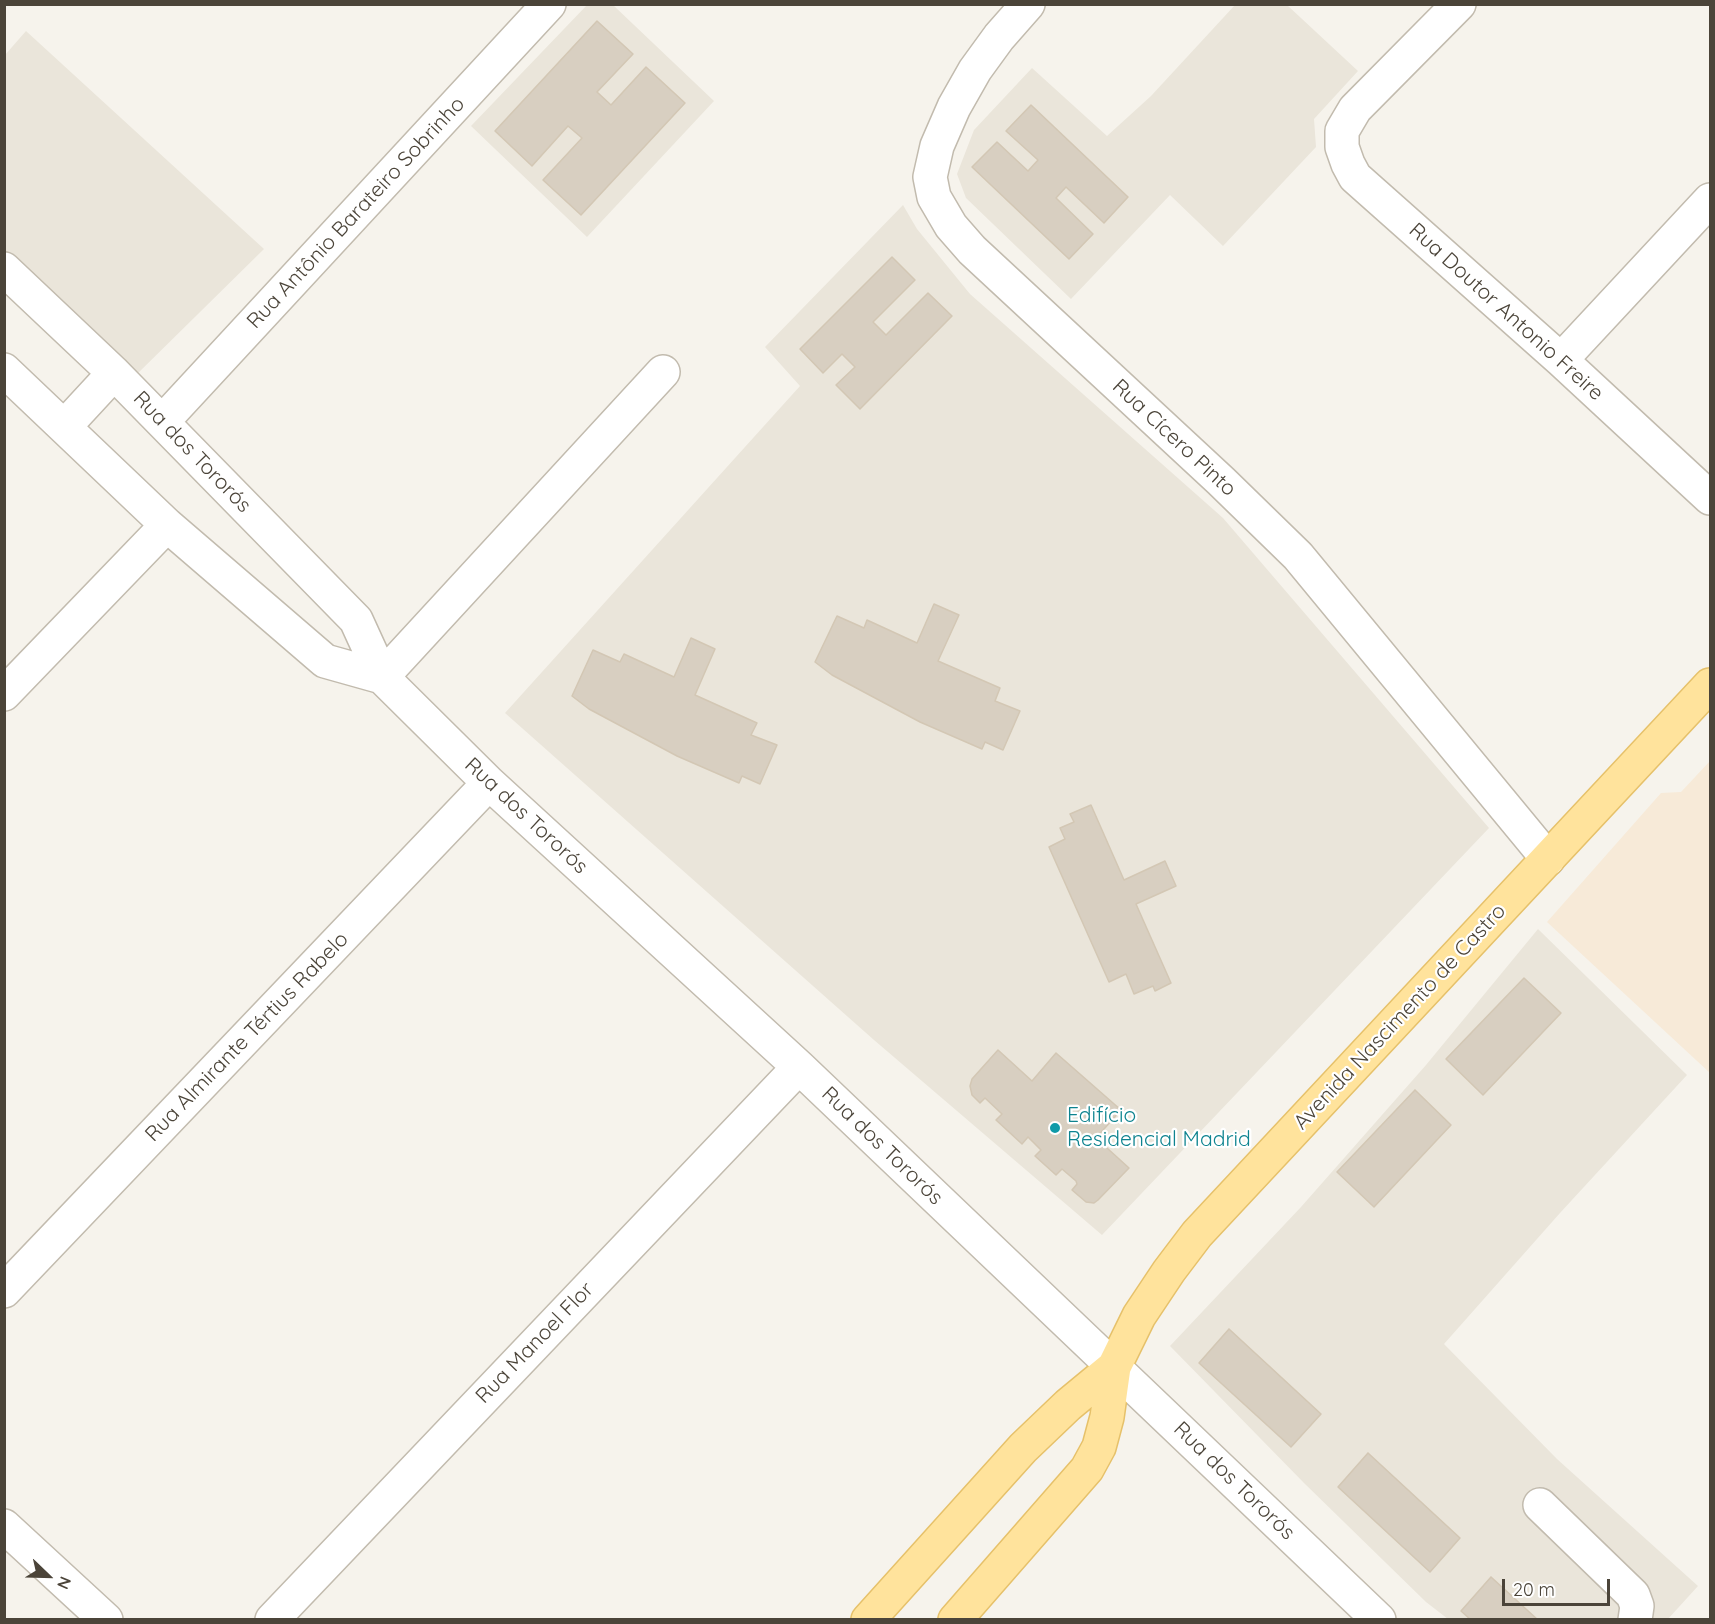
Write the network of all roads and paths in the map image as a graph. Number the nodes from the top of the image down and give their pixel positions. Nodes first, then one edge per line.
1 (549, 4) edge
2 (1028, 4) edge
3 (1459, 4) edge
4 (1710, 200) edge
5 (4, 269) edge
6 (1561, 360) junction
7 (4, 370) edge
8 (663, 372) dead end
9 (114, 373) junction
10 (163, 421) junction
11 (65, 426) junction
12 (1710, 498) edge
13 (167, 525) junction
14 (381, 677) junction
15 (1710, 685) edge
16 (4, 694) edge
17 (489, 783) junction
18 (1548, 859) junction
19 (799, 1067) junction
20 (4, 1291) edge
21 (1114, 1367) junction
22 (1540, 1505) dead end
23 (4, 1526) edge
24 (106, 1620) edge
25 (272, 1620) edge
26 (868, 1620) edge
27 (955, 1620) edge
28 (1379, 1620) edge
29 (1635, 1620) edge

1 - 10 street, Rua Antônio Barateiro Sobrinho
2 - 18 street, Rua Cícero Pinto
3 - 6 street, Rua Doutor Antonio Freire
4 - 6 street
5 - 9 street, Rua dos Tororós
6 - 12 street, Rua Doutor Antonio Freire
7 - 11 street, Rua dos Tororós
8 - 14 street
9 - 10 street, Rua dos Tororós
9 - 11 street
10 - 14 street, Rua dos Tororós
11 - 13 street, Rua dos Tororós
13 - 14 street, Rua dos Tororós
13 - 16 street
14 - 17 street, Rua dos Tororós
15 - 18 main road, Avenida Nascimento de Castro
17 - 19 street, Rua dos Tororós
17 - 20 street, Rua Almirante Tértius Rabelo
18 - 21 main road, Avenida Nascimento de Castro
19 - 21 street, Rua dos Tororós
19 - 25 street, Rua Manoel Flor
21 - 26 main road, Avenida Nascimento de Castro
21 - 27 main road, Avenida Nascimento de Castro
21 - 28 street, Rua dos Tororós
22 - 29 street
23 - 24 street

